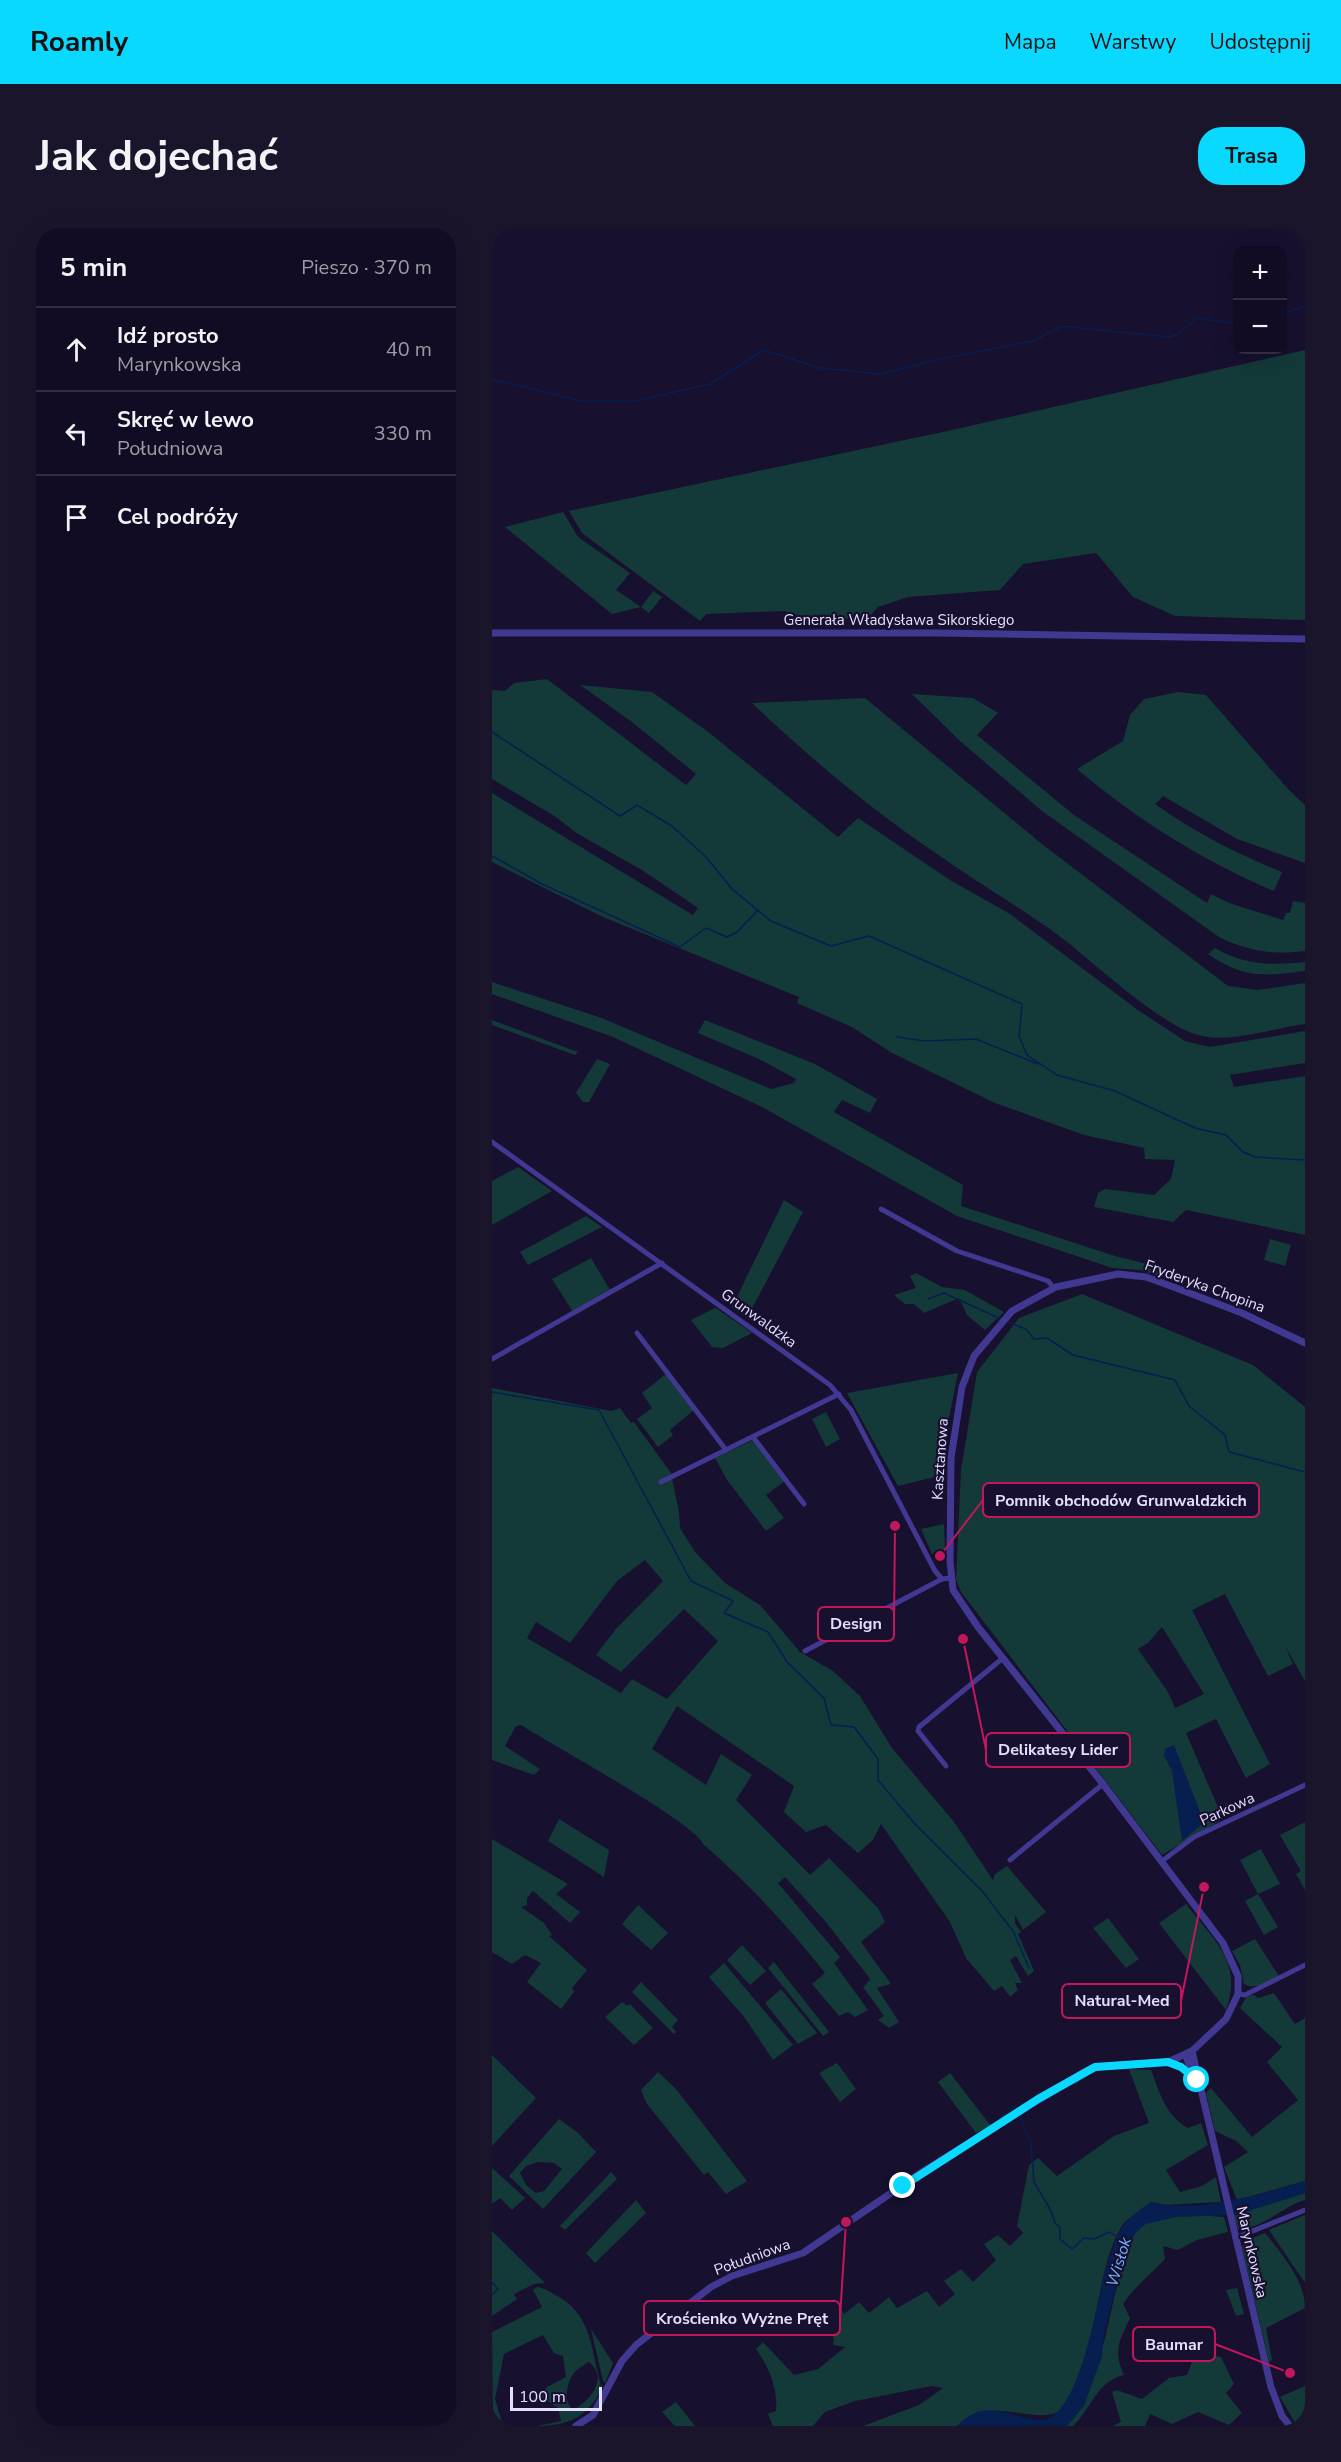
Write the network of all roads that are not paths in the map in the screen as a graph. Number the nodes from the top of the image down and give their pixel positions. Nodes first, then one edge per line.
1 (492, 633) edge
2 (1305, 639) edge
3 (492, 1142) edge
4 (881, 1209) dead end
5 (662, 1263) junction
6 (1055, 1288) junction
7 (638, 1333) dead end
8 (1305, 1343) edge
9 (492, 1359) edge
10 (839, 1394) junction
11 (753, 1437) junction
12 (726, 1450) junction
13 (661, 1482) dead end
14 (804, 1504) dead end
15 (946, 1579) junction
16 (805, 1651) dead end
17 (1003, 1658) junction
18 (946, 1766) dead end
19 (1103, 1784) junction
20 (1305, 1785) edge
21 (1010, 1860) dead end
22 (1162, 1861) junction
23 (1305, 1965) edge
24 (1238, 1994) junction
25 (1190, 2052) junction
26 (1168, 2062) junction
27 (1194, 2077) junction
28 (1305, 2210) edge
29 (1235, 2238) junction
30 (576, 2426) edge
31 (1290, 2426) edge

1 - 2 street, Generała Władysława Sikorskiego
3 - 5 street, Grunwaldzka
4 - 6 street
5 - 9 street
5 - 10 street, Grunwaldzka
6 - 8 street, Fryderyka Chopina
6 - 15 street, Kasztanowa
7 - 12 street
10 - 11 street
10 - 15 street, Grunwaldzka
11 - 12 street
11 - 14 street
12 - 13 street
15 - 16 street
15 - 17 street, Kasztanowa
17 - 18 street
17 - 19 street, Kasztanowa
19 - 21 street
19 - 22 street, Kasztanowa
20 - 22 street, Parkowa
22 - 24 street, Kasztanowa
23 - 24 street
24 - 25 street, Południowa
25 - 26 street, Południowa
25 - 27 street, Marynkowska
26 - 27 street
26 - 30 street, Południowa
27 - 29 street, Marynkowska
28 - 29 street
29 - 31 street, Marynkowska

